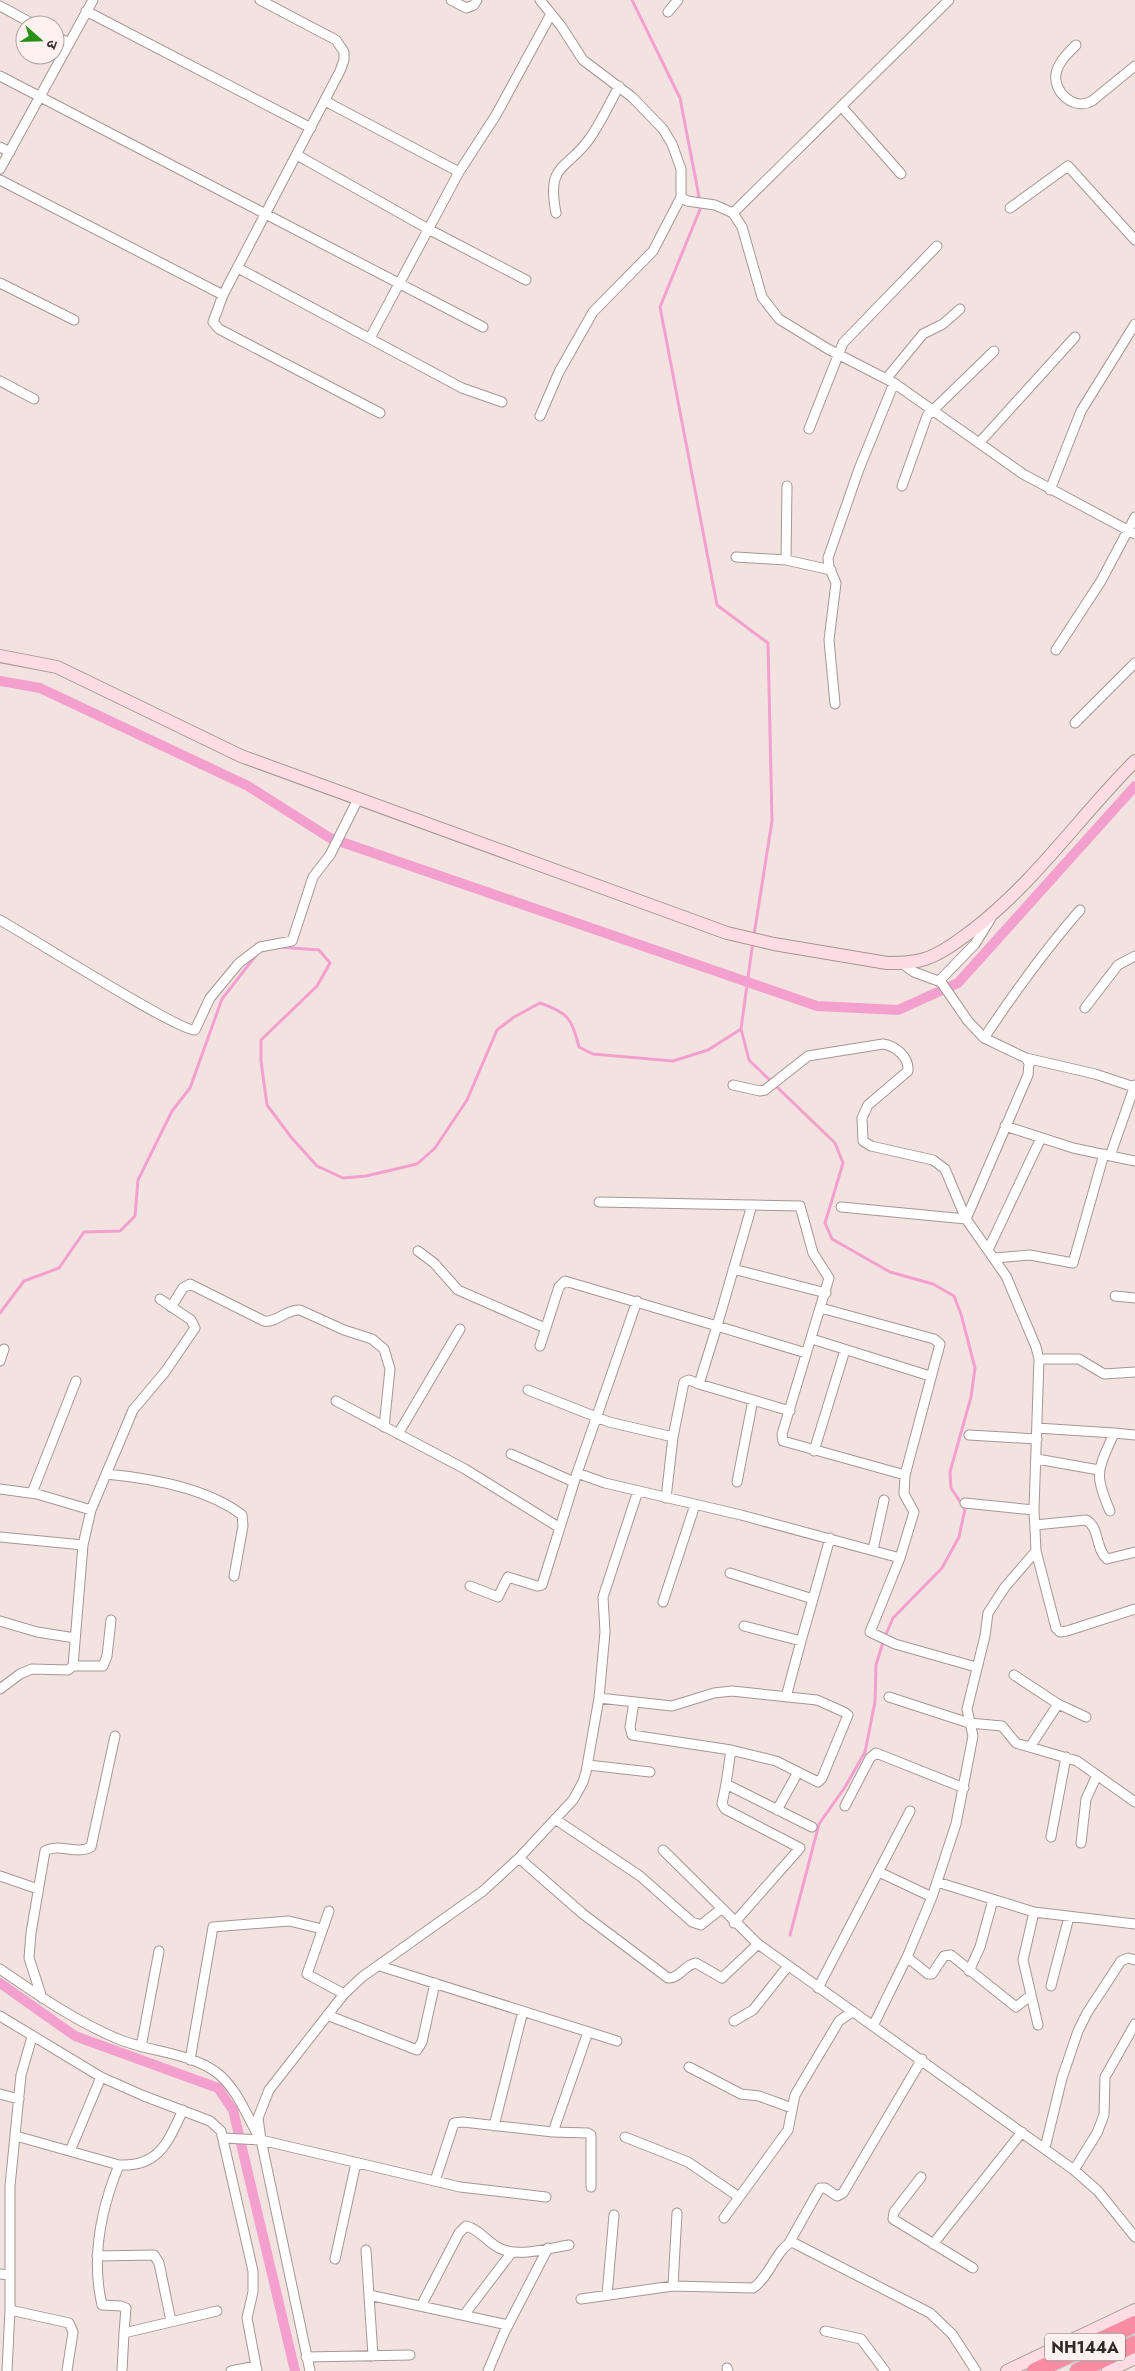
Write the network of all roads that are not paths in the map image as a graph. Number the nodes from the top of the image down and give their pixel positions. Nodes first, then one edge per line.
1 (93, 0) edge
2 (260, 0) edge
3 (450, 0) edge
4 (477, 0) edge
5 (540, 0) edge
6 (678, 0) edge
7 (949, 0) edge
8 (0, 6) edge
9 (86, 11) junction
10 (668, 12) dead end
11 (551, 14) junction
12 (17, 15) edge
13 (65, 41) edge
14 (69, 43) junction
15 (1076, 45) dead end
16 (1135, 66) edge
17 (0, 76) edge
18 (619, 86) junction
19 (40, 98) junction
20 (325, 101) junction
21 (840, 106) junction
22 (311, 128) junction
23 (0, 146) edge
24 (10, 152) junction
25 (297, 155) junction
26 (0, 169) edge
27 (459, 172) junction
28 (901, 174) dead end
29 (0, 180) edge
30 (684, 199) junction
31 (1010, 208) dead end
32 (265, 213) junction
33 (556, 213) dead end
34 (733, 213) junction
35 (430, 230) junction
36 (1135, 240) edge
37 (937, 246) dead end
38 (238, 268) junction
39 (526, 280) dead end
40 (0, 283) edge
41 (400, 283) junction
42 (224, 295) junction
43 (960, 309) dead end
44 (74, 320) dead end
45 (1135, 324) edge
46 (483, 328) dead end
47 (1075, 337) dead end
48 (370, 338) junction
49 (994, 351) dead end
50 (838, 354) junction
51 (0, 381) edge
52 (890, 381) junction
53 (34, 399) dead end
54 (502, 402) dead end
55 (931, 411) junction
56 (380, 413) dead end
57 (540, 416) dead end
58 (809, 429) dead end
59 (980, 442) junction
60 (787, 486) dead end
61 (902, 486) dead end
62 (1050, 490) junction
63 (1135, 517) edge
64 (1132, 532) edge
65 (736, 557) dead end
66 (786, 560) junction
67 (831, 570) junction
68 (1056, 650) dead end
69 (0, 656) edge
70 (1135, 663) edge
71 (835, 704) dead end
72 (1075, 723) dead end
73 (1135, 761) edge
74 (358, 799) junction
75 (1080, 910) dead end
76 (993, 914) junction
77 (0, 920) edge
78 (1135, 956) edge
79 (903, 964) junction
80 (941, 982) junction
81 (1085, 1008) dead end
82 (984, 1038) junction
83 (1026, 1058) junction
84 (733, 1085) dead end
85 (1135, 1086) edge
86 (1005, 1126) junction
87 (1041, 1138) junction
88 (1107, 1155) junction
89 (1135, 1161) edge
90 (599, 1202) dead end
91 (752, 1205) junction
92 (842, 1207) dead end
93 (966, 1219) junction
94 (988, 1250) junction
95 (418, 1252) dead end
96 (995, 1258) junction
97 (733, 1269) junction
98 (826, 1293) junction
99 (1114, 1296) dead end
100 (1135, 1298) edge
101 (160, 1299) dead end
102 (637, 1301) junction
103 (171, 1307) junction
104 (821, 1308) junction
105 (716, 1326) junction
106 (545, 1328) junction
107 (460, 1329) dead end
108 (812, 1339) junction
109 (540, 1346) dead end
110 (4, 1350) dead end
111 (845, 1350) junction
112 (806, 1353) junction
113 (1039, 1359) junction
114 (0, 1361) edge
115 (1135, 1372) edge
116 (930, 1376) junction
117 (76, 1381) dead end
118 (699, 1384) junction
119 (528, 1390) dead end
120 (753, 1400) junction
121 (336, 1401) dead end
122 (790, 1412) junction
123 (597, 1418) junction
124 (384, 1427) junction
125 (1037, 1428) junction
126 (1114, 1433) junction
127 (398, 1434) junction
128 (969, 1435) dead end
129 (1135, 1435) edge
130 (673, 1437) junction
131 (1037, 1439) junction
132 (814, 1451) junction
133 (511, 1454) dead end
134 (1037, 1459) junction
135 (1099, 1470) junction
136 (106, 1474) junction
137 (905, 1475) junction
138 (575, 1477) junction
139 (737, 1482) dead end
140 (0, 1489) edge
141 (638, 1491) junction
142 (32, 1493) junction
143 (666, 1498) junction
144 (884, 1500) dead end
145 (965, 1503) dead end
146 (694, 1505) junction
147 (91, 1510) junction
148 (1034, 1510) junction
149 (1110, 1512) dead end
150 (1035, 1525) junction
151 (560, 1528) junction
152 (0, 1537) edge
153 (830, 1538) junction
154 (82, 1545) junction
155 (873, 1550) junction
156 (1036, 1551) junction
157 (1135, 1552) edge
158 (900, 1558) junction
159 (730, 1573) dead end
160 (234, 1576) dead end
161 (470, 1586) dead end
162 (813, 1599) junction
163 (663, 1602) dead end
164 (1135, 1610) edge
165 (111, 1620) dead end
166 (0, 1621) edge
167 (744, 1626) dead end
168 (75, 1638) junction
169 (801, 1641) junction
170 (73, 1666) junction
171 (976, 1667) junction
172 (1014, 1675) dead end
173 (0, 1689) edge
174 (786, 1697) junction
175 (889, 1697) dead end
176 (599, 1698) junction
177 (634, 1702) junction
178 (1058, 1704) junction
179 (1086, 1717) dead end
180 (969, 1723) junction
181 (115, 1736) dead end
182 (1030, 1747) junction
183 (731, 1750) junction
184 (1066, 1757) junction
185 (588, 1765) junction
186 (650, 1772) dead end
187 (798, 1772) junction
188 (1098, 1775) junction
189 (726, 1784) junction
190 (964, 1788) junction
191 (1135, 1802) edge
192 (845, 1806) dead end
193 (777, 1810) junction
194 (910, 1811) dead end
195 (555, 1819) junction
196 (812, 1827) dead end
197 (1051, 1837) dead end
198 (1081, 1843) dead end
199 (663, 1850) dead end
200 (519, 1858) junction
201 (879, 1872) junction
202 (0, 1876) edge
203 (937, 1882) junction
204 (38, 1889) junction
205 (932, 1897) junction
206 (993, 1900) junction
207 (720, 1908) junction
208 (329, 1911) dead end
209 (1034, 1912) junction
210 (1069, 1917) junction
211 (734, 1923) junction
212 (1135, 1924) edge
213 (322, 1929) junction
214 (758, 1944) junction
215 (159, 1951) dead end
216 (907, 1957) junction
217 (1135, 1960) edge
218 (783, 1962) junction
219 (380, 1966) junction
220 (0, 1969) edge
221 (969, 1971) junction
222 (434, 1983) junction
223 (1050, 1986) dead end
224 (818, 1988) junction
225 (344, 1994) junction
226 (1031, 1995) junction
227 (42, 1998) junction
228 (523, 2011) junction
229 (852, 2012) junction
230 (327, 2015) junction
231 (0, 2016) edge
232 (734, 2020) dead end
233 (1135, 2024) edge
234 (1038, 2025) dead end
235 (873, 2026) junction
236 (588, 2032) junction
237 (32, 2037) junction
238 (617, 2041) dead end
239 (141, 2047) junction
240 (922, 2059) junction
241 (190, 2060) junction
242 (689, 2067) dead end
243 (101, 2077) junction
244 (0, 2094) edge
245 (19, 2099) junction
246 (792, 2108) junction
247 (183, 2110) junction
248 (494, 2126) junction
249 (553, 2132) junction
250 (1022, 2132) junction
251 (16, 2136) junction
252 (625, 2137) dead end
253 (228, 2138) junction
254 (261, 2140) junction
255 (1045, 2148) junction
256 (70, 2151) junction
257 (356, 2163) junction
258 (119, 2166) junction
259 (1074, 2170) junction
260 (921, 2177) dead end
261 (435, 2181) junction
262 (591, 2187) dead end
263 (546, 2197) dead end
264 (739, 2197) junction
265 (676, 2212) dead end
266 (614, 2215) dead end
267 (724, 2218) dead end
268 (1135, 2237) edge
269 (789, 2243) junction
270 (933, 2244) junction
271 (569, 2245) dead end
272 (548, 2248) junction
273 (366, 2250) dead end
274 (512, 2252) junction
275 (97, 2256) junction
276 (335, 2259) dead end
277 (973, 2268) dead end
278 (0, 2274) edge
279 (10, 2275) junction
280 (673, 2286) junction
281 (369, 2295) junction
282 (607, 2295) junction
283 (581, 2299) dead end
284 (421, 2306) junction
285 (10, 2310) junction
286 (1135, 2310) edge
287 (216, 2311) dead end
288 (464, 2315) junction
289 (171, 2321) junction
290 (1135, 2324) edge
291 (508, 2325) junction
292 (825, 2331) dead end
293 (124, 2333) junction
294 (1135, 2344) edge
295 (373, 2356) junction
296 (410, 2356) dead end
297 (306, 2357) junction
298 (1135, 2358) edge
299 (256, 2368) edge
300 (882, 2370) edge
301 (7, 2371) edge
302 (67, 2371) edge
303 (122, 2371) edge
304 (231, 2371) edge
305 (310, 2371) edge
306 (488, 2371) edge
307 (976, 2371) edge
308 (1007, 2371) edge
309 (1035, 2371) edge
310 (1078, 2371) edge
311 (1108, 2371) edge

1 - 9 street
2 - 20 street
3 - 4 street
5 - 11 street
6 - 10 street
7 - 21 street
8 - 12 street
9 - 14 street
9 - 22 street
11 - 18 street
11 - 27 street
13 - 14 street
14 - 19 street
15 - 16 street
17 - 19 street
18 - 30 street
18 - 33 street
19 - 24 street
19 - 32 street
20 - 22 street
20 - 27 street
21 - 28 street
21 - 34 street
22 - 25 street
23 - 24 street
24 - 26 street
25 - 32 street
25 - 35 street
27 - 35 street
29 - 42 street
30 - 34 street
30 - 57 street
31 - 36 street
32 - 38 street
32 - 41 street
34 - 50 street
35 - 39 street
35 - 41 street
37 - 50 street
38 - 42 street
38 - 48 street
40 - 44 street
41 - 46 street
41 - 48 street
42 - 56 street
43 - 52 street
45 - 62 street
47 - 59 street
48 - 54 street
49 - 55 street
50 - 52 street
50 - 58 street
51 - 53 street
52 - 55 street
52 - 67 street
55 - 59 street
55 - 61 street
59 - 62 street
60 - 66 street
62 - 64 street
63 - 64 street
64 - 68 street
65 - 66 street
66 - 67 street
67 - 71 street
69 - 74 street
70 - 72 street
73 - 76 street
74 - 77 street
74 - 79 street
75 - 82 street
76 - 79 street
76 - 80 street
78 - 81 street
79 - 80 street
80 - 82 street
82 - 83 street
83 - 85 street
83 - 86 street
84 - 93 street
85 - 88 street
86 - 87 street
86 - 93 street
87 - 88 street
87 - 94 street
88 - 89 street
88 - 96 street
90 - 91 street
91 - 97 street
91 - 98 street
92 - 93 street
93 - 94 street
94 - 96 street
95 - 106 street
96 - 113 street
97 - 98 street
97 - 105 street
98 - 104 street
99 - 100 street
101 - 103 street
102 - 105 street
102 - 106 street
102 - 123 street
103 - 124 street
103 - 136 street
104 - 108 street
104 - 116 street
105 - 112 street
105 - 118 street
106 - 109 street
107 - 127 street
108 - 111 street
108 - 112 street
110 - 114 street
111 - 116 street
111 - 132 street
112 - 122 street
113 - 115 street
113 - 125 street
116 - 137 street
117 - 142 street
118 - 120 street
118 - 130 street
119 - 123 street
120 - 122 street
120 - 139 street
121 - 124 street
122 - 132 street
123 - 130 street
123 - 138 street
124 - 127 street
125 - 126 street
125 - 131 street
126 - 129 street
126 - 135 street
127 - 151 street
128 - 131 street
130 - 143 street
131 - 134 street
132 - 137 street
133 - 138 street
134 - 135 street
134 - 148 street
135 - 149 street
136 - 147 street
136 - 160 street
137 - 158 street
138 - 141 street
138 - 151 street
140 - 142 street
141 - 143 street
141 - 176 street
142 - 147 street
143 - 146 street
144 - 155 street
145 - 148 street
146 - 153 street
146 - 163 street
147 - 154 street
148 - 150 street
150 - 156 street
150 - 157 street
151 - 161 street
152 - 154 street
153 - 155 street
153 - 162 street
154 - 168 street
155 - 158 street
156 - 164 street
156 - 171 street
158 - 171 street
159 - 162 street
162 - 169 street
165 - 170 street
166 - 168 street
167 - 169 street
168 - 170 street
169 - 174 street
170 - 173 street
171 - 180 street
172 - 178 street
174 - 177 street
174 - 187 street
175 - 180 street
176 - 177 street
176 - 185 street
177 - 183 street
178 - 179 street
178 - 182 street
180 - 182 street
180 - 190 street
181 - 204 street
182 - 184 street
183 - 187 street
183 - 189 street
184 - 188 street
184 - 197 street
185 - 186 street
185 - 195 street
187 - 193 street
188 - 191 street
188 - 198 street
189 - 193 street
189 - 211 street
190 - 192 street
190 - 203 street
193 - 196 street
194 - 201 street
195 - 200 street
195 - 207 street
199 - 207 street
200 - 214 street
200 - 219 street
201 - 205 street
201 - 224 street
202 - 204 street
203 - 205 street
203 - 206 street
204 - 227 street
205 - 216 street
206 - 209 street
206 - 221 street
207 - 211 street
208 - 213 street
209 - 210 street
209 - 226 street
210 - 212 street
210 - 223 street
211 - 214 street
213 - 225 street
213 - 241 street
214 - 218 street
215 - 239 street
216 - 221 street
216 - 235 street
217 - 255 street
218 - 224 street
218 - 232 street
219 - 222 street
219 - 225 street
220 - 227 street
221 - 226 street
222 - 228 street
222 - 230 street
224 - 229 street
225 - 230 street
226 - 234 street
227 - 239 street
228 - 236 street
228 - 248 street
229 - 235 street
229 - 246 street
230 - 254 street
231 - 237 street
233 - 259 street
235 - 240 street
236 - 238 street
236 - 249 street
237 - 243 street
237 - 245 street
239 - 241 street
240 - 250 street
240 - 269 street
241 - 254 street
242 - 246 street
243 - 247 street
243 - 256 street
244 - 245 street
245 - 251 street
246 - 264 street
247 - 253 street
247 - 258 street
248 - 249 street
248 - 261 street
249 - 262 street
250 - 255 street
250 - 270 street
251 - 256 street
251 - 279 street
252 - 264 street
253 - 254 street
253 - 299 street
254 - 257 street
254 - 297 street
255 - 259 street
256 - 258 street
257 - 261 street
257 - 276 street
258 - 275 street
259 - 268 street
260 - 270 street
261 - 263 street
264 - 267 street
265 - 280 street
266 - 282 street
269 - 280 street
269 - 307 street
270 - 277 street
271 - 272 street
272 - 274 street
272 - 291 street
273 - 281 street
274 - 284 street
274 - 288 street
275 - 289 street
275 - 293 street
278 - 279 street
279 - 285 street
280 - 282 street
281 - 284 street
281 - 295 street
282 - 283 street
284 - 288 street
285 - 301 street
285 - 302 street
286 - 308 street
287 - 289 street
288 - 291 street
289 - 293 street
290 - 309 highway, NH144A
291 - 306 street
292 - 300 street
293 - 303 street
294 - 310 highway, NH144A
295 - 296 street
295 - 297 street
297 - 305 street
298 - 311 street
299 - 304 street

